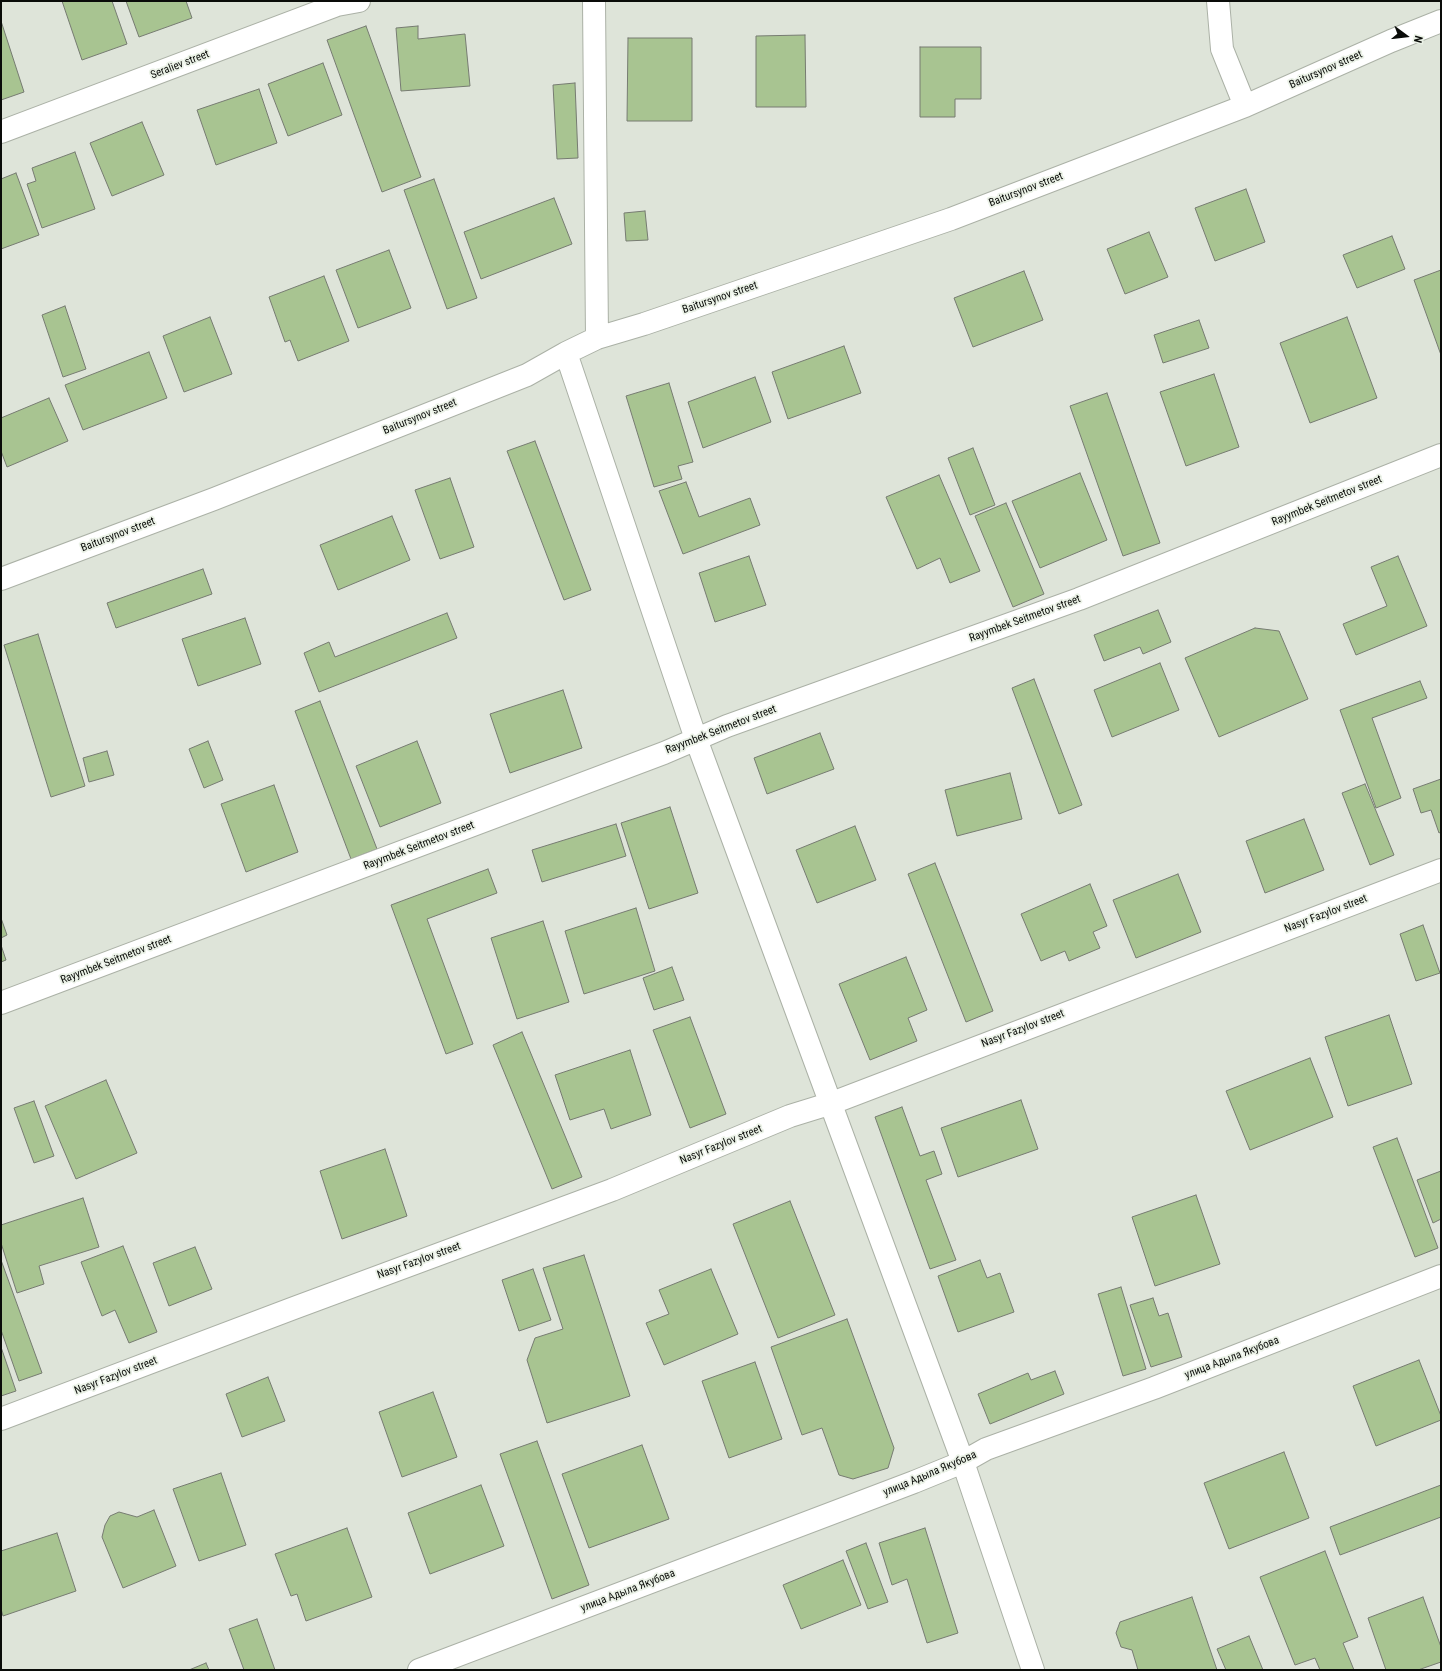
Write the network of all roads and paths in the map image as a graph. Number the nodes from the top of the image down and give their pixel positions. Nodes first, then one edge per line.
1 (359, 1) edge
2 (594, 1) edge
3 (1218, 1) edge
4 (1441, 21) edge
5 (1245, 106) junction
6 (1, 132) edge
7 (597, 338) junction
8 (566, 353) junction
9 (1441, 456) edge
10 (1, 579) edge
11 (696, 739) junction
12 (1441, 870) edge
13 (1, 1003) edge
14 (832, 1103) junction
15 (1441, 1276) edge
16 (1, 1419) edge
17 (963, 1462) junction
18 (419, 1670) edge
19 (1033, 1670) edge

1 - 6 street, Seraliev street
2 - 7 street
3 - 5 street
4 - 5 street, Baitursynov street
5 - 7 street, Baitursynov street
7 - 8 street, Baitursynov street
8 - 10 street, Baitursynov street
8 - 11 street
9 - 11 street, Rayymbek Seitmetov street
11 - 13 street, Rayymbek Seitmetov street
11 - 14 street
12 - 14 street, Nasyr Fazylov street
14 - 16 street, Nasyr Fazylov street
14 - 17 street
15 - 17 street, улица Адыла Якубова
17 - 18 street, улица Адыла Якубова
17 - 19 street

